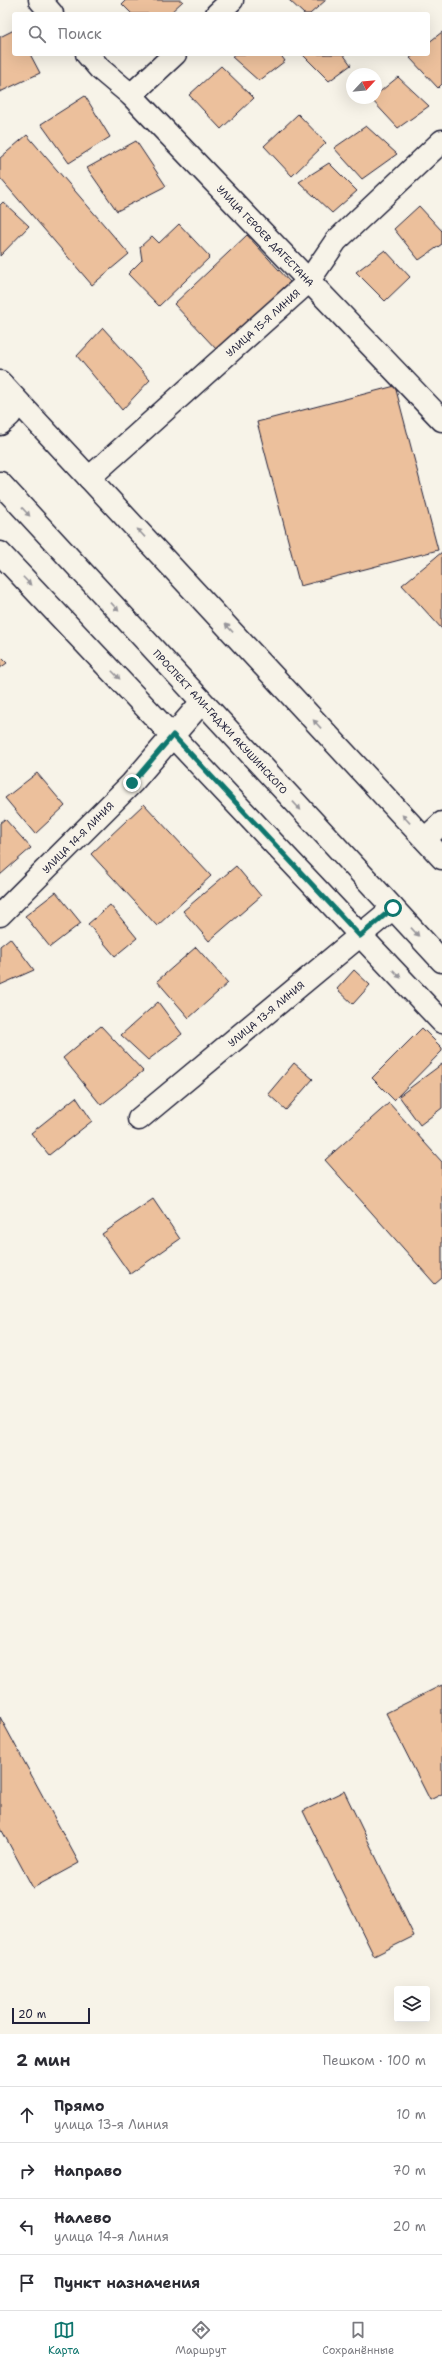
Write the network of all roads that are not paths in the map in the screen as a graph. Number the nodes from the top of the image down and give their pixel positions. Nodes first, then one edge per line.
1 (40, 0) edge
2 (232, 0) edge
3 (50, 12) edge
4 (219, 12) edge
5 (89, 56) edge
6 (173, 56) edge
7 (131, 96) junction
8 (442, 141) edge
9 (308, 282) junction
10 (2, 384) edge
11 (442, 420) edge
12 (0, 424) edge
13 (90, 478) junction
14 (0, 483) edge
15 (3, 563) edge
16 (201, 703) junction
17 (173, 735) junction
18 (442, 823) edge
19 (425, 839) junction
20 (442, 858) edge
21 (393, 908) junction
22 (0, 915) edge
23 (360, 936) junction
24 (442, 961) edge
25 (442, 1022) edge
26 (139, 1119) dead end

1 - 3 street
2 - 4 street
5 - 7 street, УЛИЦА ГЕРОЕВ ДАГЕСТАНА
6 - 7 street
7 - 9 street, УЛИЦА ГЕРОЕВ ДАГЕСТАНА
8 - 9 street, УЛИЦА 15-Я ЛИНИЯ
9 - 11 street, УЛИЦА ГЕРОЕВ ДАГЕСТАНА
9 - 13 street, УЛИЦА 15-Я ЛИНИЯ
10 - 12 street
10 - 13 street
19 -> 13 street
14 -> 16 street, ПРОСПЕКТ АЛИ-ГАДЖИ АКУШИНСКОГО
15 -> 17 street
16 - 17 street, УЛИЦА 14-Я ЛИНИЯ
16 -> 21 street, ПРОСПЕКТ АЛИ-ГАДЖИ АКУШИНСКОГО
17 - 22 street, УЛИЦА 14-Я ЛИНИЯ
17 - 23 street
18 - 19 street
19 - 20 street
21 - 23 street, УЛИЦА 13-Я ЛИНИЯ
21 -> 24 street, ПРОСПЕКТ АЛИ-ГАДЖИ АКУШИНСКОГО
23 -> 25 street
23 - 26 street, УЛИЦА 13-Я ЛИНИЯ

